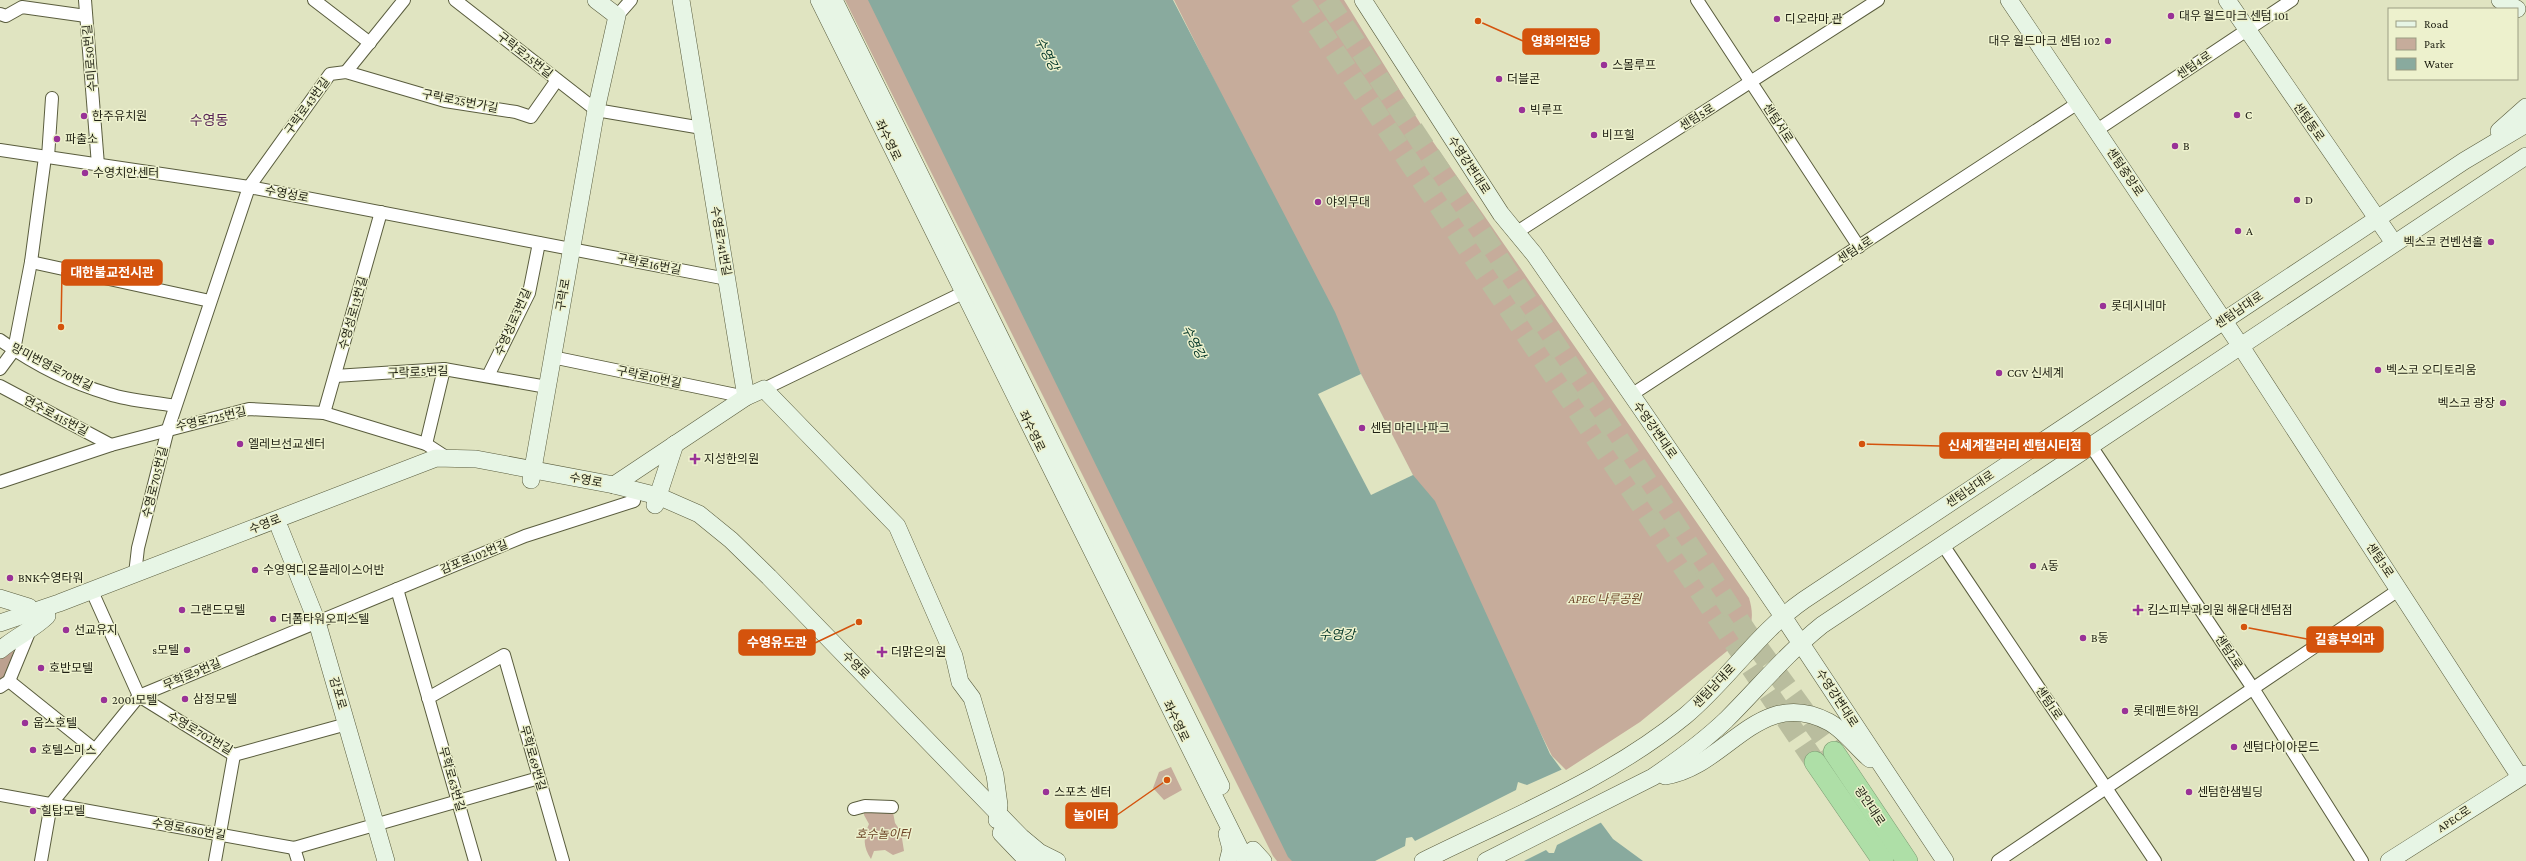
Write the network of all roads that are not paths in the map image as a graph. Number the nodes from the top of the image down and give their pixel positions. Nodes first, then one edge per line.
1 (85, 0) edge
2 (314, 0) edge
3 (404, 0) edge
4 (455, 0) edge
5 (596, 0) edge
6 (631, 0) edge
7 (681, 0) edge
8 (818, 0) edge
9 (834, 0) edge
10 (1363, 0) edge
11 (1697, 0) edge
12 (1878, 0) edge
13 (2009, 0) edge
14 (2227, 0) edge
15 (2292, 0) edge
16 (2500, 0) edge
17 (2514, 8) edge
18 (0, 14) edge
19 (86, 16) junction
20 (617, 16) junction
21 (2247, 31) junction
22 (370, 43) junction
23 (346, 72) junction
24 (557, 80) junction
25 (1752, 82) junction
26 (52, 98) dead end
27 (2078, 103) junction
28 (2526, 107) edge
29 (596, 110) junction
30 (2526, 124) edge
31 (702, 128) junction
32 (2096, 130) junction
33 (0, 150) edge
34 (2526, 156) edge
35 (46, 157) junction
36 (2464, 161) junction
37 (98, 165) junction
38 (249, 187) junction
39 (381, 212) junction
40 (2376, 219) junction
41 (1517, 232) junction
42 (539, 243) junction
43 (2394, 243) junction
44 (1859, 247) junction
45 (571, 249) junction
46 (31, 262) junction
47 (727, 279) junction
48 (970, 290) junction
49 (210, 301) junction
50 (2224, 320) junction
51 (0, 340) edge
52 (2240, 345) junction
53 (14, 350) junction
54 (552, 357) junction
55 (0, 369) edge
56 (444, 369) junction
57 (335, 376) junction
58 (488, 376) junction
59 (0, 386) edge
60 (547, 387) junction
61 (764, 389) junction
62 (1631, 395) junction
63 (746, 397) junction
64 (175, 406) junction
65 (324, 413) junction
66 (168, 429) junction
67 (426, 444) junction
68 (675, 444) junction
69 (111, 446) junction
70 (2091, 446) junction
71 (446, 457) junction
72 (532, 475) junction
73 (0, 482) edge
74 (614, 485) junction
75 (634, 501) junction
76 (657, 501) junction
77 (280, 529) junction
78 (1943, 545) junction
79 (135, 574) junction
80 (397, 589) junction
81 (2400, 589) junction
82 (0, 598) edge
83 (95, 598) junction
84 (59, 603) junction
85 (29, 607) junction
86 (0, 610) edge
87 (1782, 615) junction
88 (47, 616) junction
89 (317, 622) junction
90 (0, 623) edge
91 (31, 628) junction
92 (0, 634) edge
93 (1800, 643) junction
94 (0, 650) edge
95 (5, 684) edge
96 (2254, 690) junction
97 (139, 696) junction
98 (428, 698) junction
99 (347, 724) junction
100 (95, 750) junction
101 (1834, 752) tunnel mouth
102 (234, 755) junction
103 (2524, 773) edge
104 (1653, 777) junction
105 (539, 778) junction
106 (1890, 778) junction
107 (2106, 789) junction
108 (0, 795) edge
109 (458, 800) junction
110 (51, 804) junction
111 (892, 807) dead end
112 (854, 808) dead end
113 (1225, 820) junction
114 (997, 821) junction
115 (375, 823) junction
116 (220, 834) junction
117 (294, 848) junction
118 (1255, 858) edge
119 (41, 861) edge
120 (215, 861) edge
121 (298, 861) edge
122 (386, 861) edge
123 (475, 861) edge
124 (562, 861) edge
125 (1032, 861) edge
126 (1057, 861) edge
127 (1228, 861) edge
128 (1423, 861) edge
129 (1486, 861) edge
130 (1870, 861) edge
131 (1884, 861) edge
132 (1907, 861) edge
133 (1945, 861) edge
134 (1998, 861) edge
135 (2155, 861) edge
136 (2362, 861) edge
137 (2389, 861) edge

1 - 19 street, 수미로50번길
2 - 22 street
3 - 22 street, 구락로43번길
4 - 24 street, 구락로25번길
5 - 20 main road
6 - 20 street
7 - 31 main road, 수영로741번길
8 - 48 main road, 좌수영로
9 - 48 main road, 좌수영로
10 - 41 main road, 수영강변대로
11 - 25 street, 센텀서로
12 - 25 street, 센텀5로
13 - 27 main road, 센텀중앙로
14 - 21 main road, 센텀동로
15 - 21 street, 센텀4로
16 - 17 main road
18 - 19 street
19 - 37 street, 수미로50번길
20 - 29 main road, 구락로
21 - 32 street, 센텀4로
21 - 40 main road, 센텀동로
22 - 23 street, 구락로43번길
23 - 24 street, 구락로25번가길
23 - 38 street, 구락로43번길
24 - 29 street, 구락로25번길
25 - 41 street, 센텀5로
25 - 44 street, 센텀서로
26 - 35 street
27 - 32 main road, 센텀중앙로
27 - 44 street, 센텀4로
28 - 36 main road
29 - 31 street
29 - 45 main road, 구락로
30 - 36 main road, 센텀남대로
31 - 47 main road, 수영로741번길
32 - 50 main road, 센텀중앙로
33 - 35 street, 수영성로
34 - 43 main road
35 - 37 street, 수영성로
35 - 46 street
36 - 40 main road, 센텀남대로
37 - 38 street, 수영성로
38 - 39 street, 수영성로
38 - 49 street, 수영로705번길
39 - 42 street, 수영성로
39 - 57 street, 수영성로13번길
40 - 43 main road, 센텀동로
40 - 50 main road, 센텀남대로
41 - 62 main road, 수영강변대로
42 - 45 street, 수영성로
42 - 58 street, 수영성로3번길
43 - 52 main road
44 - 62 street, 센텀4로
45 - 47 street, 구락로16번길
45 - 54 main road, 구락로
46 - 49 street
46 - 53 street
47 - 63 main road, 수영로741번길
48 - 61 street
48 - 113 main road, 좌수영로
48 - 118 main road, 좌수영로
49 - 64 street, 수영로705번길
50 - 52 main road, 센텀중앙로
50 - 87 main road, 센텀남대로
51 - 53 street, 망미번영로70번길
52 - 70 main road
52 - 81 main road, 센텀3로
53 - 55 street
53 - 64 street, 망미번영로70번길
54 - 60 main road, 구락로
54 - 63 street, 구락로10번길
56 - 57 street, 구락로5번길
56 - 58 street, 구락로5번길
56 - 67 street
57 - 65 street, 수영성로13번길
58 - 60 street, 구락로5번길
59 - 69 street, 연수로415번길
60 - 72 main road, 구락로
61 - 63 main road
61 - 114 main road
62 - 87 main road, 수영강변대로
63 - 68 main road
64 - 66 street, 수영로705번길
65 - 66 street, 수영로725번길
65 - 67 street, 수영로725번길
66 - 69 street, 수영로725번길
66 - 79 street, 수영로705번길
67 - 71 street, 수영로725번길
68 - 74 main road
68 - 76 main road
69 - 73 street, 수영로725번길
70 - 78 main road
70 - 96 street, 센텀2로
71 - 72 main road, 수영로
71 - 79 main road, 수영로
72 - 74 main road, 수영로
72 - 75 main road, 수영로
72 - 77 main road, 수영로
74 - 76 main road, 수영로
75 - 76 main road, 수영로
75 - 80 street, 감포로102번길
76 - 114 main road, 수영로
77 - 83 main road, 수영로
77 - 89 main road, 감포로
78 - 93 main road
78 - 107 street, 센텀1로
79 - 84 main road, 수영로
80 - 89 street, 감포로102번길
80 - 98 street, 무학로63번길
81 - 96 street
81 - 103 main road, 센텀3로
82 - 85 main road
83 - 88 main road, 수영로
83 - 97 street
84 - 85 main road
84 - 90 main road, 수영로
85 - 86 main road
87 - 93 main road, 수영강변대로
87 - 128 main road, 센텀남대로
88 - 91 main road
88 - 92 main road, 수영로
89 - 97 street, 무학로9번길
89 - 99 main road, 감포로
91 - 94 main road
91 - 95 street
93 - 104 main road
93 - 106 main road, 수영강변대로
95 - 100 street
96 - 107 street
96 - 136 street, 센텀2로
97 - 100 street, 무학로9번길
97 - 102 street, 수영로702번길
98 - 105 street, 무학로69번길
98 - 109 street, 무학로63번길
99 - 102 street, 수영로702번길
99 - 115 main road, 감포로
100 - 110 street, 무학로9번길
101 - 132 highway, 광안대로
102 - 116 street
103 - 137 main road, APEC로
104 - 106 main road
104 - 129 main road
105 - 109 street, 수영로680번길
105 - 124 street, 무학로69번길
106 - 133 main road, 수영강변대로
107 - 134 street
107 - 135 street, 센텀1로
108 - 110 street, 수영로680번길
109 - 115 street, 수영로680번길
109 - 123 street, 무학로63번길
110 - 116 street, 수영로680번길
110 - 119 street, 무학로9번길
111 - 112 street
113 - 118 main road, 좌수영로
113 - 127 main road
114 - 125 main road, 수영로
114 - 126 main road, 수영로
115 - 117 street, 수영로680번길
115 - 122 main road, 감포로
116 - 117 street, 수영로680번길
116 - 120 street
117 - 121 street
130 - 131 highway, 광안대로

